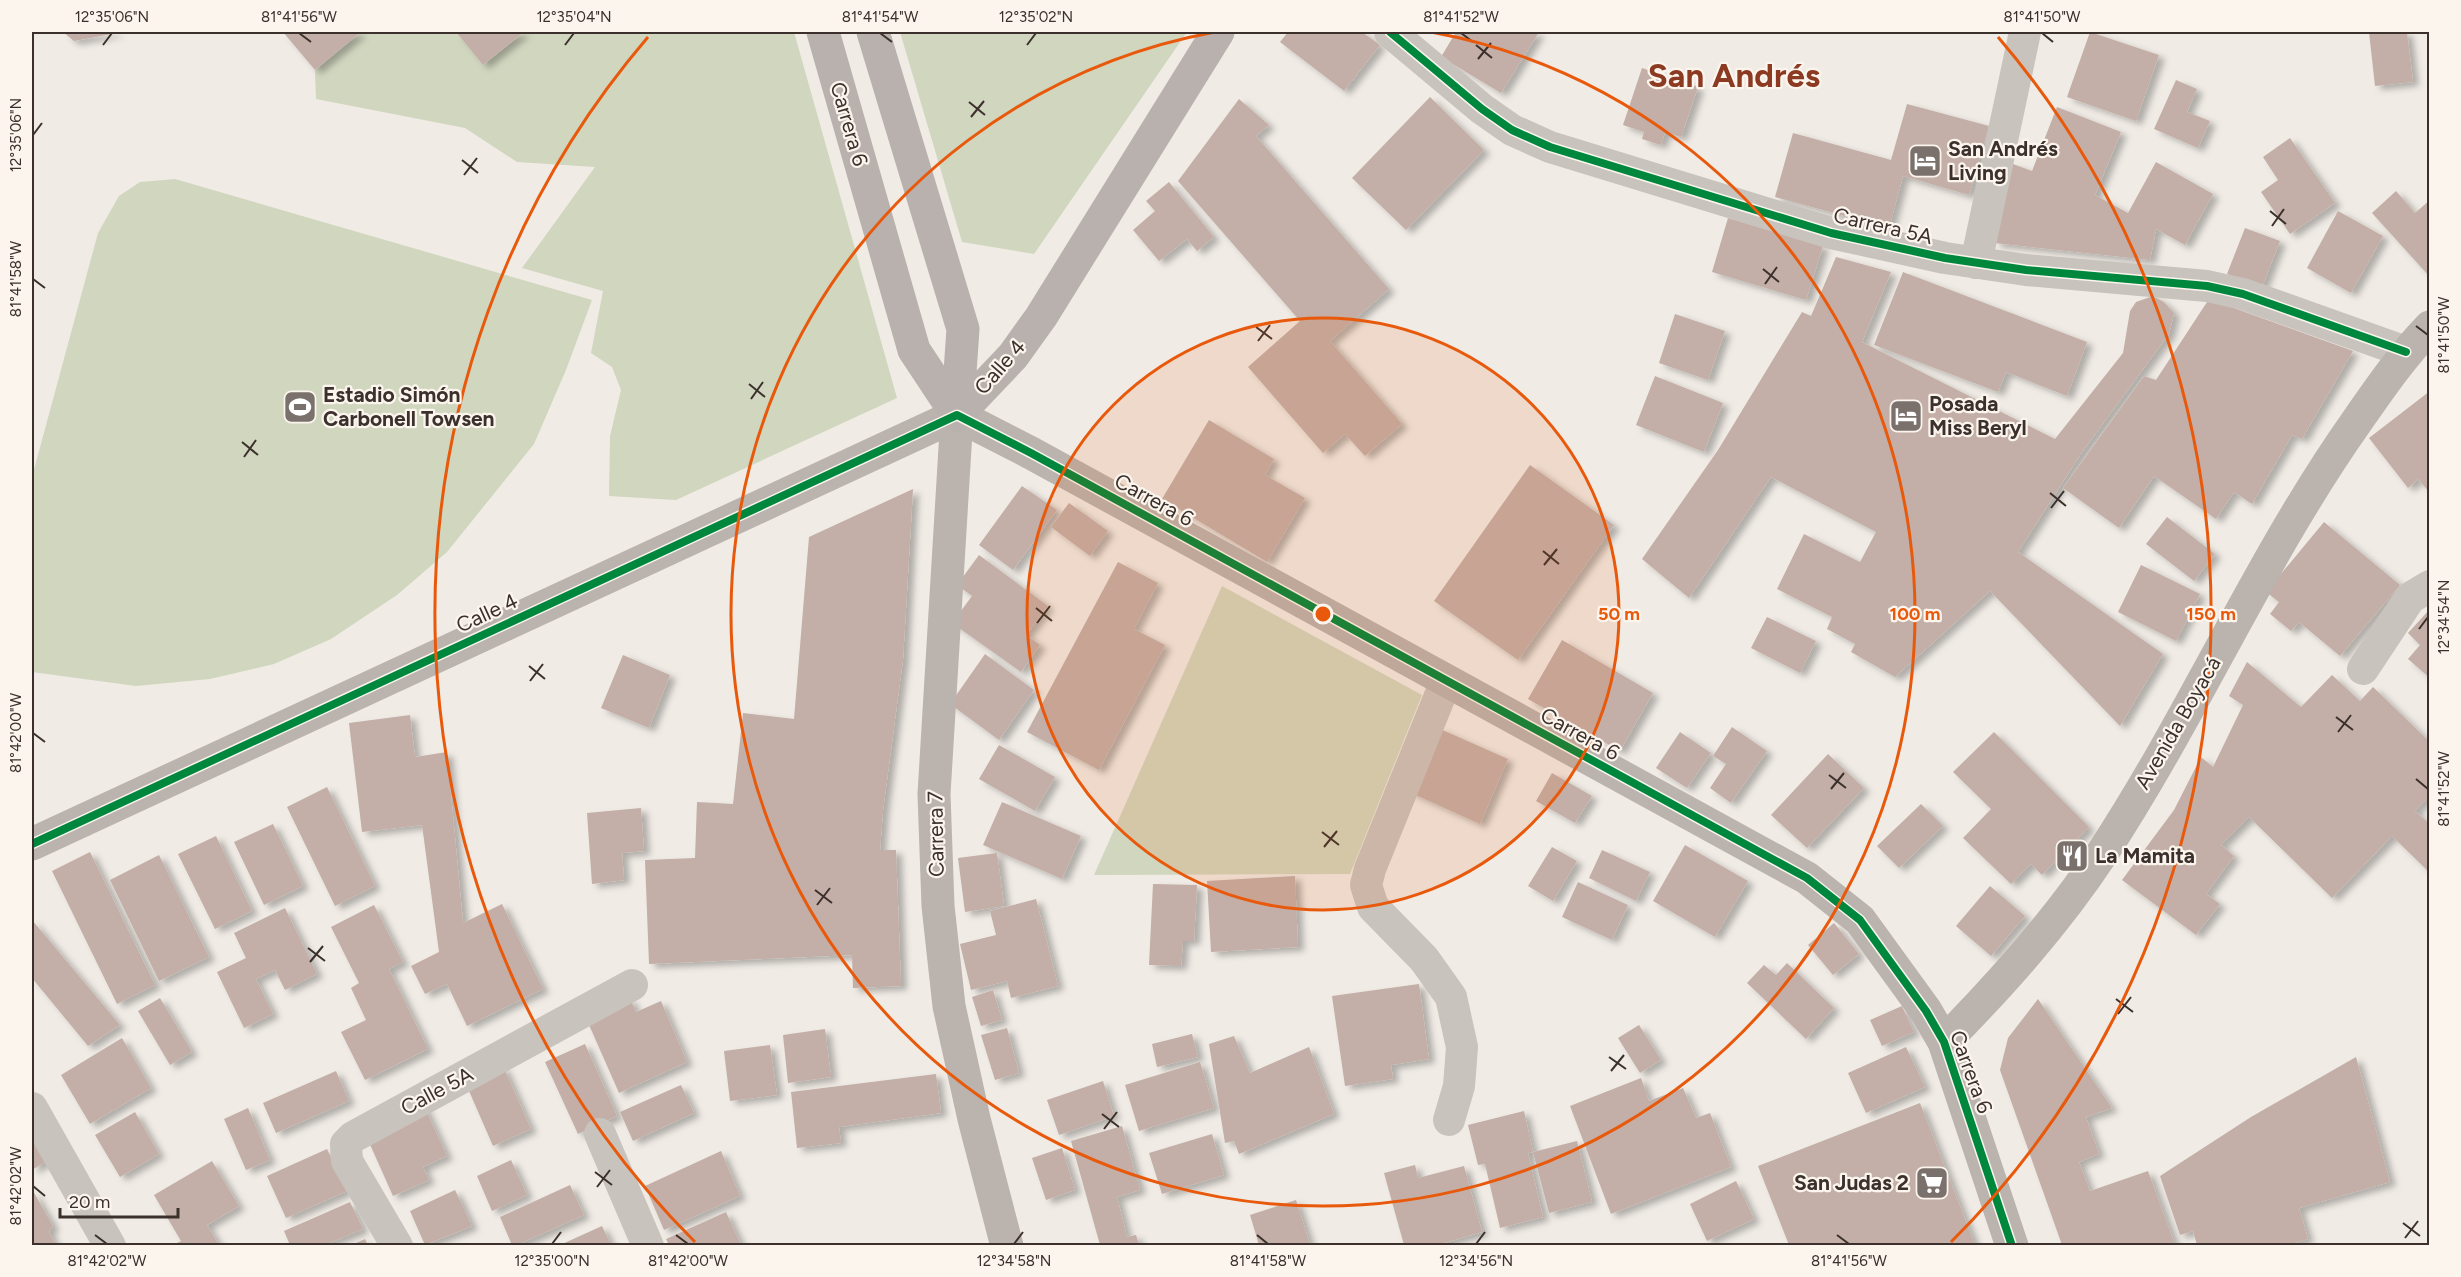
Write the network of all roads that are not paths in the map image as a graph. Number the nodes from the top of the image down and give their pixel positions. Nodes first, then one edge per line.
1 (823, 32) edge
2 (873, 32) edge
3 (1218, 32) edge
4 (1390, 32) edge
5 (2025, 32) edge
6 (1976, 263) junction
7 (2430, 327) edge
8 (2406, 352) junction
9 (957, 415) junction
10 (2430, 586) edge
11 (2363, 669) dead end
12 (1446, 681) junction
13 (32, 844) edge
14 (632, 985) dead end
15 (1944, 1042) junction
16 (32, 1108) edge
17 (1449, 1120) dead end
18 (600, 1134) dead end
19 (110, 1245) edge
20 (398, 1245) edge
21 (648, 1245) edge
22 (1007, 1245) edge
23 (2012, 1245) edge

1 - 9 main road, Carrera 6
2 - 9 main road
3 - 9 main road, Calle 4
4 - 6 street, Carrera 5A
5 - 6 street
6 - 8 street, Carrera 5A
7 - 8 street, Avenida Boyacá
8 - 15 street, Avenida Boyacá
9 - 12 street, Carrera 6
9 - 13 street, Calle 4
9 - 22 street, Carrera 7
10 - 11 street
12 - 15 street, Carrera 6
12 - 17 street
14 - 20 street, Calle 5A
15 - 23 street, Carrera 6
16 - 19 street
18 - 21 street

